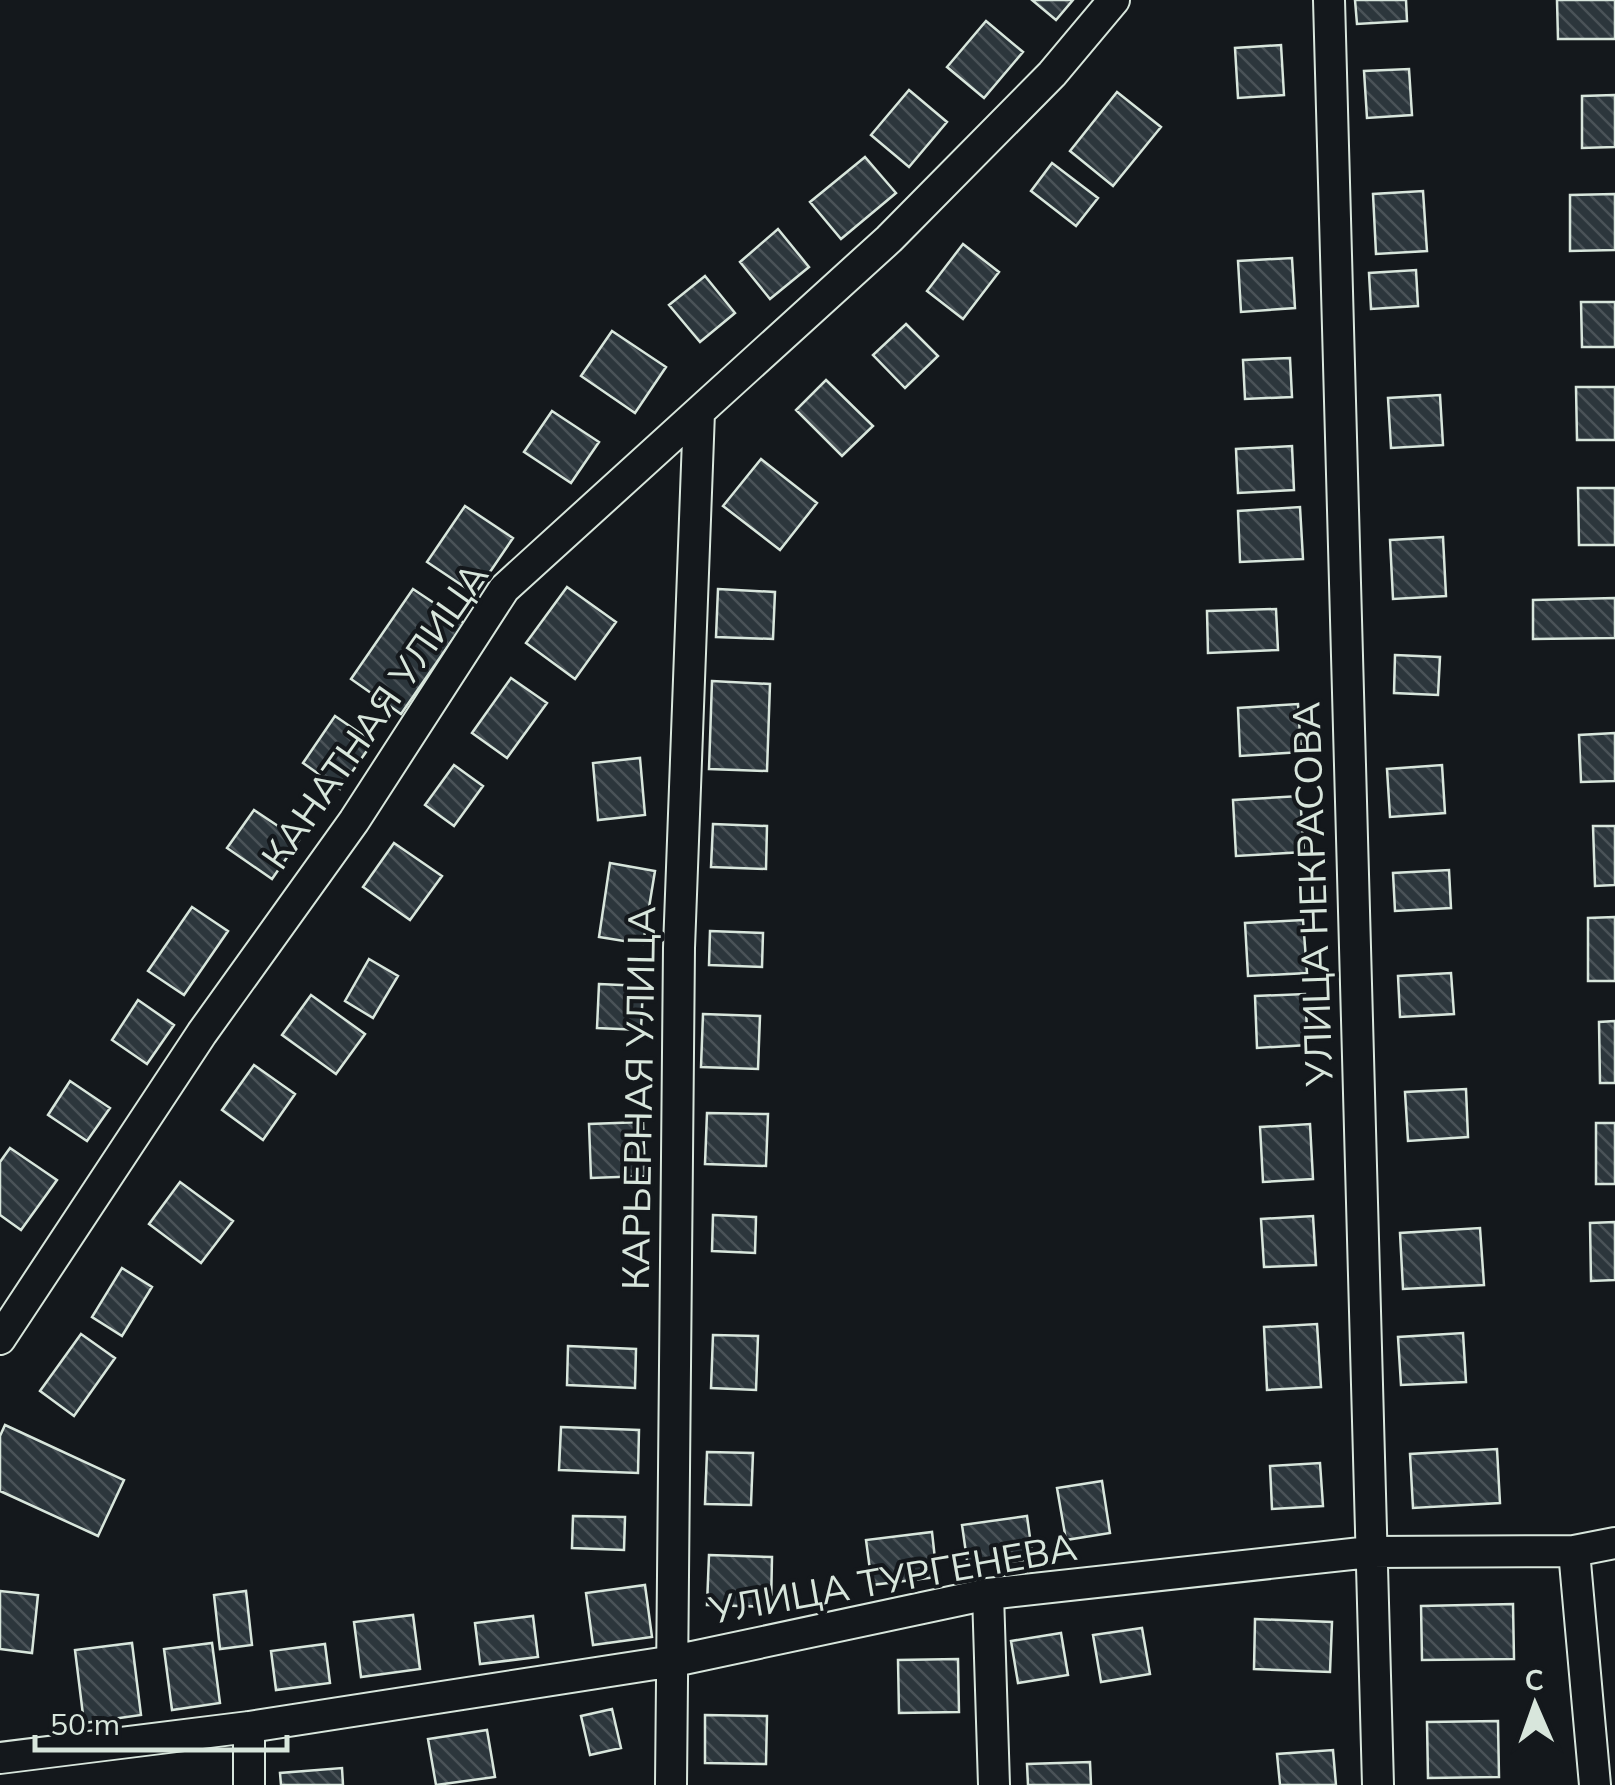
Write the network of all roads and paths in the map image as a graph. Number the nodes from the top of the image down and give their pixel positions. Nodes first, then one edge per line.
1 (1114, 0) edge
2 (1329, 0) edge
3 (699, 412) junction
4 (0, 1339) edge
5 (1615, 1542) edge
6 (1574, 1551) junction
7 (1370, 1552) junction
8 (988, 1594) junction
9 (674, 1661) junction
10 (249, 1727) junction
11 (0, 1758) edge
12 (249, 1785) edge
13 (671, 1785) edge
14 (994, 1785) edge
15 (1378, 1785) edge
16 (1595, 1785) edge

1 - 3 street, КАНАТНАЯ УЛИЦА
2 - 7 street, УЛИЦА НЕКРАСОВА
3 - 4 street, КАНАТНАЯ УЛИЦА
3 - 9 street, КАРЬЕРНАЯ УЛИЦА
5 - 6 street, УЛИЦА ТУРГЕНЕВА
6 - 7 street, УЛИЦА ТУРГЕНЕВА
6 - 16 street
7 - 8 street, УЛИЦА ТУРГЕНЕВА
7 - 15 street, УЛИЦА НЕКРАСОВА
8 - 9 street, УЛИЦА ТУРГЕНЕВА
8 - 14 street
9 - 10 street, УЛИЦА ТУРГЕНЕВА
9 - 13 street, КАРЬЕРНАЯ УЛИЦА
10 - 11 street, УЛИЦА ТУРГЕНЕВА
10 - 12 street

